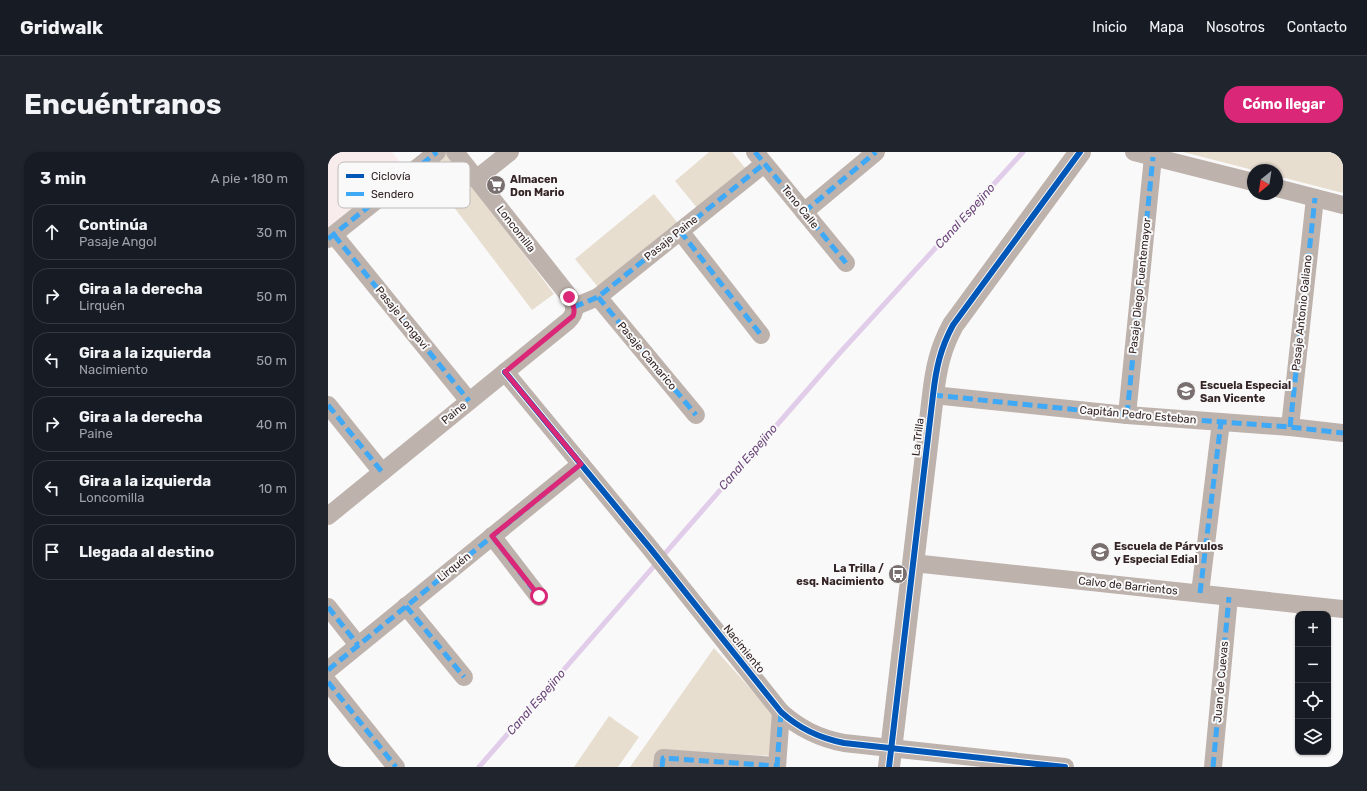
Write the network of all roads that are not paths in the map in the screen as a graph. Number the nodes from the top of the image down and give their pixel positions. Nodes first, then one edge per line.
1 (437, 152) edge
2 (455, 152) edge
3 (510, 152) edge
4 (876, 152) edge
5 (1080, 152) edge
6 (1134, 152) edge
7 (1153, 157) junction
8 (760, 158) edge
9 (425, 162) edge
10 (463, 162) edge
11 (470, 171) edge
12 (476, 179) junction
13 (1247, 180) edge
14 (1283, 190) edge
15 (1315, 198) junction
16 (1343, 205) edge
17 (367, 208) edge
18 (804, 212) junction
19 (680, 231) junction
20 (331, 237) edge
21 (846, 262) dead end
22 (598, 297) junction
23 (574, 307) junction
24 (761, 335) dead end
25 (505, 372) junction
26 (933, 395) junction
27 (469, 401) junction
28 (328, 405) edge
29 (1127, 414) junction
30 (696, 415) dead end
31 (1221, 422) junction
32 (1290, 427) junction
33 (1343, 433) edge
34 (581, 464) junction
35 (382, 472) junction
36 (328, 516) edge
37 (492, 536) junction
38 (913, 563) junction
39 (1200, 593) junction
40 (539, 596) dead end
41 (1229, 597) junction
42 (406, 606) junction
43 (328, 607) edge
44 (1343, 609) edge
45 (358, 645) junction
46 (328, 670) edge
47 (464, 677) dead end
48 (328, 682) edge
49 (781, 712) junction
50 (890, 757) edge
51 (663, 762) edge
52 (396, 767) edge
53 (777, 767) edge
54 (1065, 767) edge
55 (1214, 767) edge

1 - 9 street
2 - 10 street, Loncomilla
3 - 12 street
4 - 18 street
5 - 26 street, La Trilla
6 - 7 street
7 - 13 street
7 - 29 street, Pasaje Diego Fuentemayor
8 - 18 street, Teno Calle
8 - 19 street, Pasaje Paine
11 - 12 street, Loncomilla
12 - 23 street, Loncomilla
14 - 15 street
15 - 16 street
15 - 32 street, Pasaje Antonio Galiano
17 - 20 street
18 - 21 street, Teno Calle
19 - 22 street, Pasaje Paine
19 - 24 street
20 - 27 street, Pasaje Longaví
22 - 23 street, Pasaje Paine
22 - 30 street, Pasaje Camarico
23 - 25 street, Paine
25 - 27 street, Paine
25 - 34 street, Nacimiento
26 - 29 street, Capitán Pedro Esteban
26 - 38 street, La Trilla
27 - 35 street, Paine
28 - 35 street
29 - 31 street, Capitán Pedro Esteban
31 - 32 street, Capitán Pedro Esteban
31 - 39 street
32 - 33 street, Capitán Pedro Esteban
34 - 37 street, Lirquén
34 - 49 street, Nacimiento
35 - 36 street, Paine
37 - 40 street
37 - 42 street, Lirquén
38 - 39 street, Calvo de Barrientos
38 - 50 street, La Trilla
39 - 41 street, Calvo de Barrientos
41 - 44 street, Calvo de Barrientos
41 - 55 street, Juan de Cuevas
42 - 45 street, Lirquén
42 - 47 street
43 - 45 street
45 - 46 street, Lirquén
48 - 52 street
49 - 50 street, Nacimiento
49 - 53 street
50 - 54 street, Nacimiento
51 - 53 street

